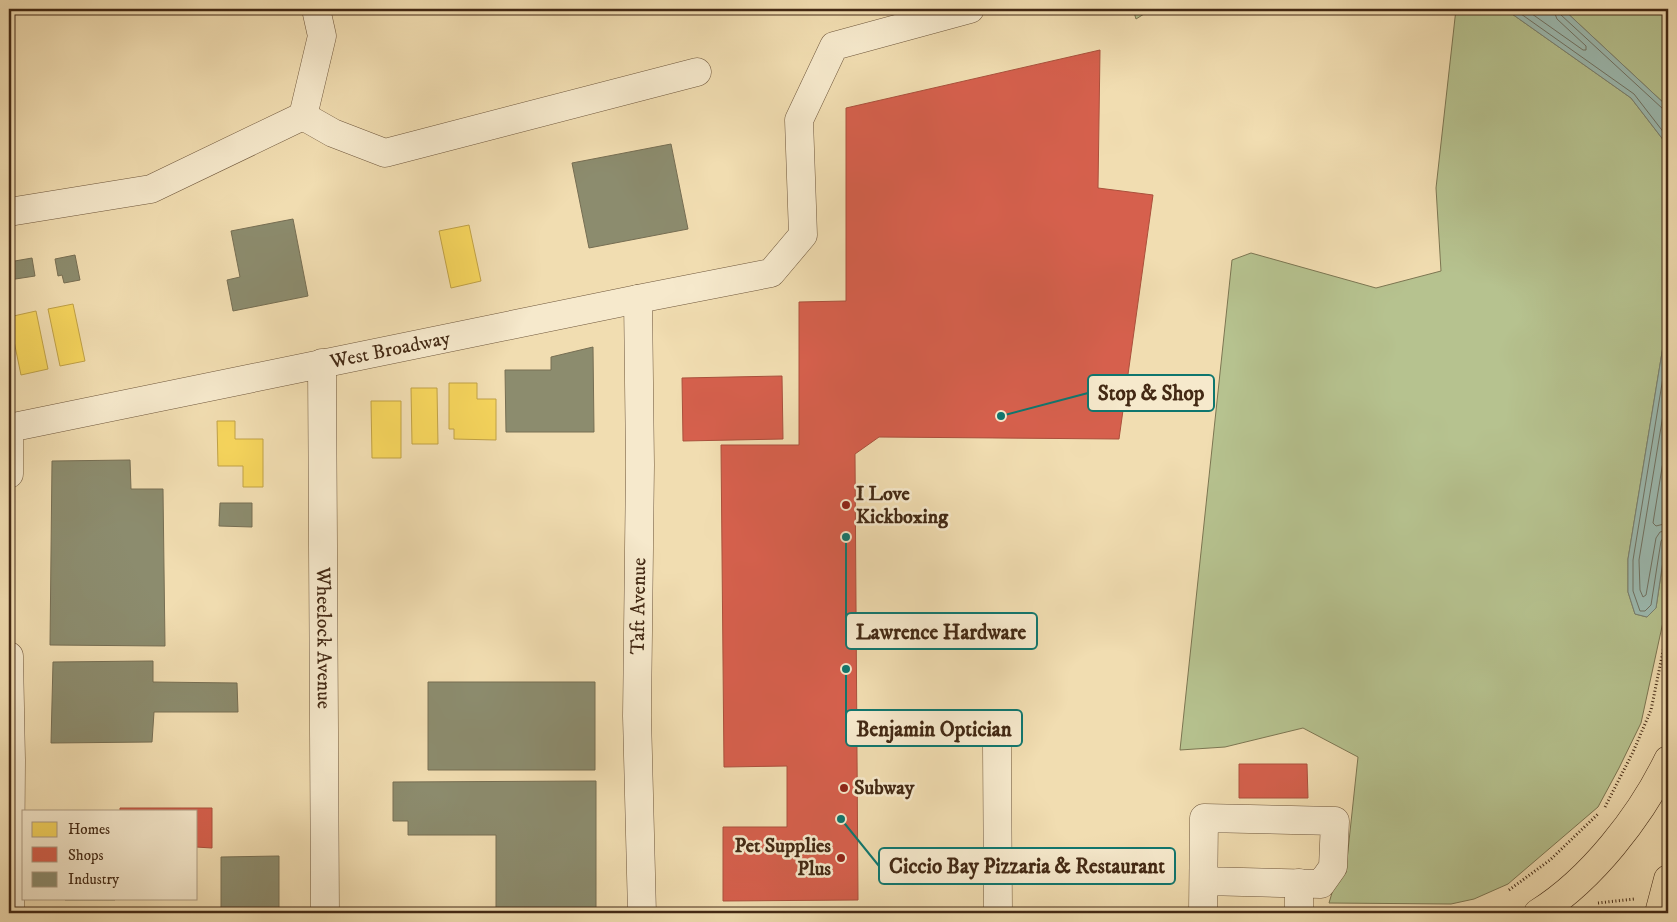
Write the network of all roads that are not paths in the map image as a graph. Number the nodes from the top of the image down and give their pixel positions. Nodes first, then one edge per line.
1 (316, 9) edge
2 (970, 9) edge
3 (697, 72) dead end
4 (303, 116) junction
5 (9, 212) edge
6 (638, 299) junction
7 (322, 363) junction
8 (9, 428) edge
9 (9, 474) edge
10 (9, 656) edge
11 (997, 744) dead end
12 (1668, 760) edge
13 (1668, 879) edge
14 (1204, 881) junction
15 (1299, 883) junction
16 (1650, 906) edge
17 (10, 913) edge
18 (325, 913) edge
19 (642, 913) edge
20 (998, 913) edge
21 (1204, 913) edge
22 (1299, 913) edge
23 (1538, 913) edge

1 - 4 street
2 - 6 street, West Broadway
3 - 4 street
4 - 5 street
6 - 7 street, West Broadway
6 - 19 street, Taft Avenue
7 - 8 street, West Broadway
7 - 18 street, Wheelock Avenue
8 - 9 street
10 - 17 street
11 - 20 street
12 - 23 highway
13 - 16 highway
14 - 15 street
14 - 15 street
14 - 21 street
15 - 22 street

